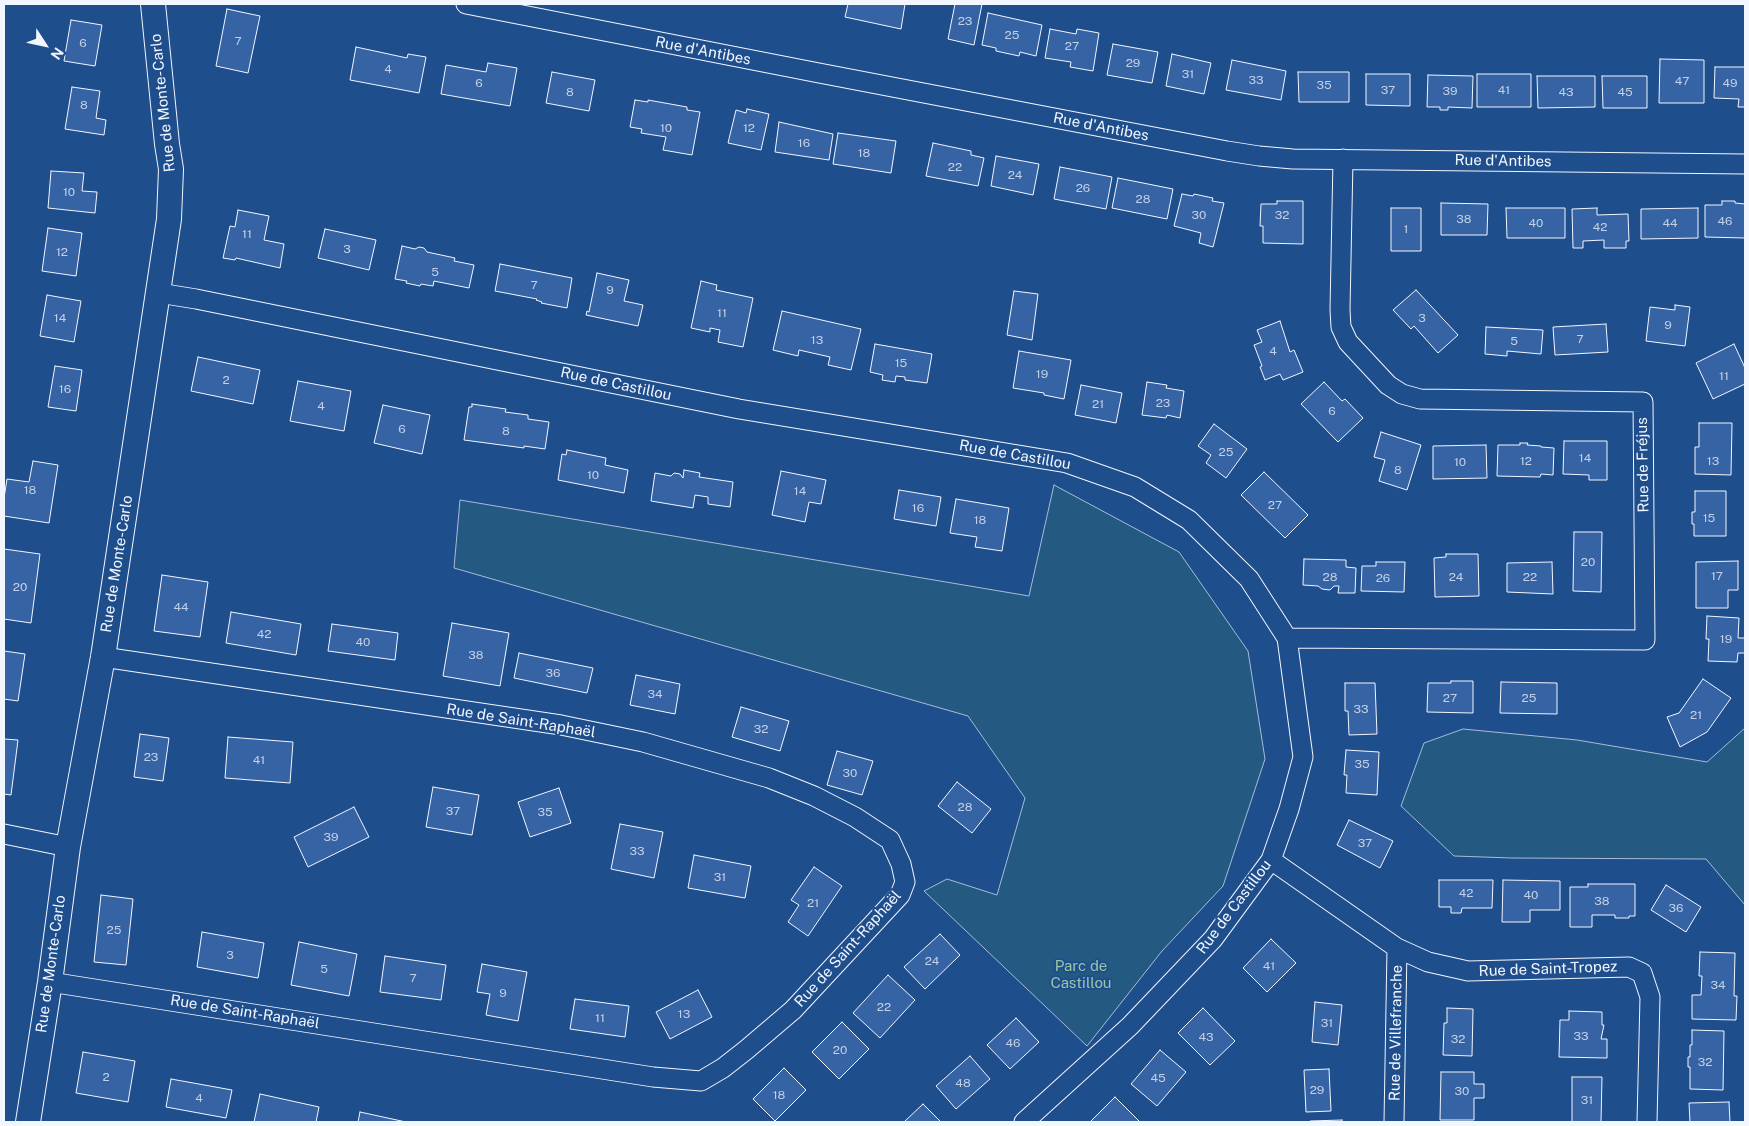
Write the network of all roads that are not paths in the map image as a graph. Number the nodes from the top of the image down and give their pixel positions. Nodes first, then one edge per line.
1 (153, 4) edge
2 (466, 4) edge
3 (1343, 159) junction
4 (1745, 164) edge
5 (158, 293) junction
6 (1287, 638) junction
7 (103, 657) junction
8 (4, 834) edge
9 (68, 848) junction
10 (1271, 860) junction
11 (1397, 948) junction
12 (50, 982) junction
13 (28, 1122) edge
14 (1024, 1122) edge
15 (1394, 1122) edge
16 (1647, 1122) edge

1 - 5 street, Rue de Monte-Carlo
2 - 3 street, Rue d'Antibes
3 - 4 street, Rue d'Antibes
3 - 6 street, Rue de Fréjus
5 - 6 street, Rue de Castillou
5 - 7 street, Rue de Monte-Carlo
6 - 10 street, Rue de Castillou
7 - 9 street, Rue de Monte-Carlo
7 - 12 street, Rue de Saint-Raphaël
8 - 9 street
9 - 12 street, Rue de Monte-Carlo
10 - 11 street, Rue de Villefranche
10 - 14 street, Rue de Castillou
11 - 15 street, Rue de Villefranche
11 - 16 street, Rue de Saint-Tropez
12 - 13 street, Rue de Monte-Carlo

